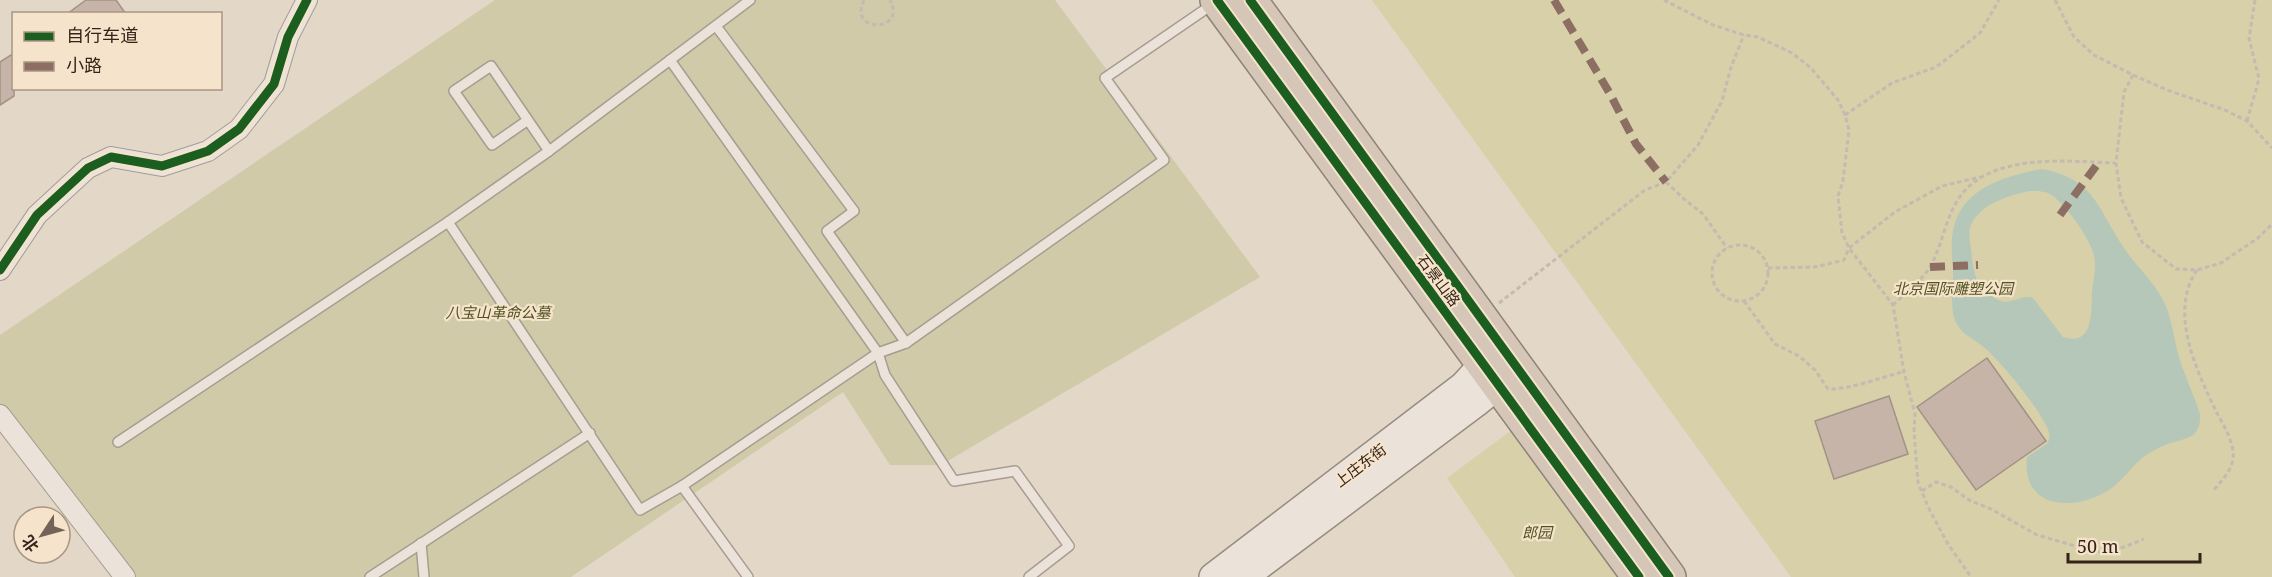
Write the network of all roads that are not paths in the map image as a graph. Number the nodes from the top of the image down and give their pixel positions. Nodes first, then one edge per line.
1 (307, 0) edge
2 (750, 0) edge
3 (1217, 0) edge
4 (1250, 0) edge
5 (716, 26) junction
6 (670, 60) junction
7 (528, 120) junction
8 (549, 151) junction
9 (448, 222) junction
10 (0, 270) edge
11 (906, 343) junction
12 (878, 353) junction
13 (1501, 366) junction
14 (0, 415) edge
15 (590, 433) junction
16 (118, 442) dead end
17 (682, 486) junction
18 (421, 543) junction
19 (125, 577) edge
20 (370, 577) edge
21 (424, 577) edge
22 (748, 577) edge
23 (1029, 577) edge
24 (1213, 577) edge
25 (1244, 577) edge
26 (1639, 577) edge
27 (1669, 577) edge

1 - 10 street
2 - 5 lane
3 - 11 lane
3 - 13 highway, 石景山路
4 - 13 highway, 石景山路
5 - 6 lane
5 - 11 lane
6 - 8 lane
6 - 12 lane
7 - 7 lane
7 - 8 lane
8 - 9 lane
9 - 15 lane
9 - 16 lane
11 - 12 lane
12 - 17 lane
12 - 23 lane
13 - 24 main road, 上庄东街
13 - 25 main road, 上庄东街
13 - 26 highway, 石景山路
13 - 27 highway, 石景山路
14 - 19 street
15 - 17 lane
15 - 18 lane
17 - 22 lane
18 - 20 lane
18 - 21 lane

